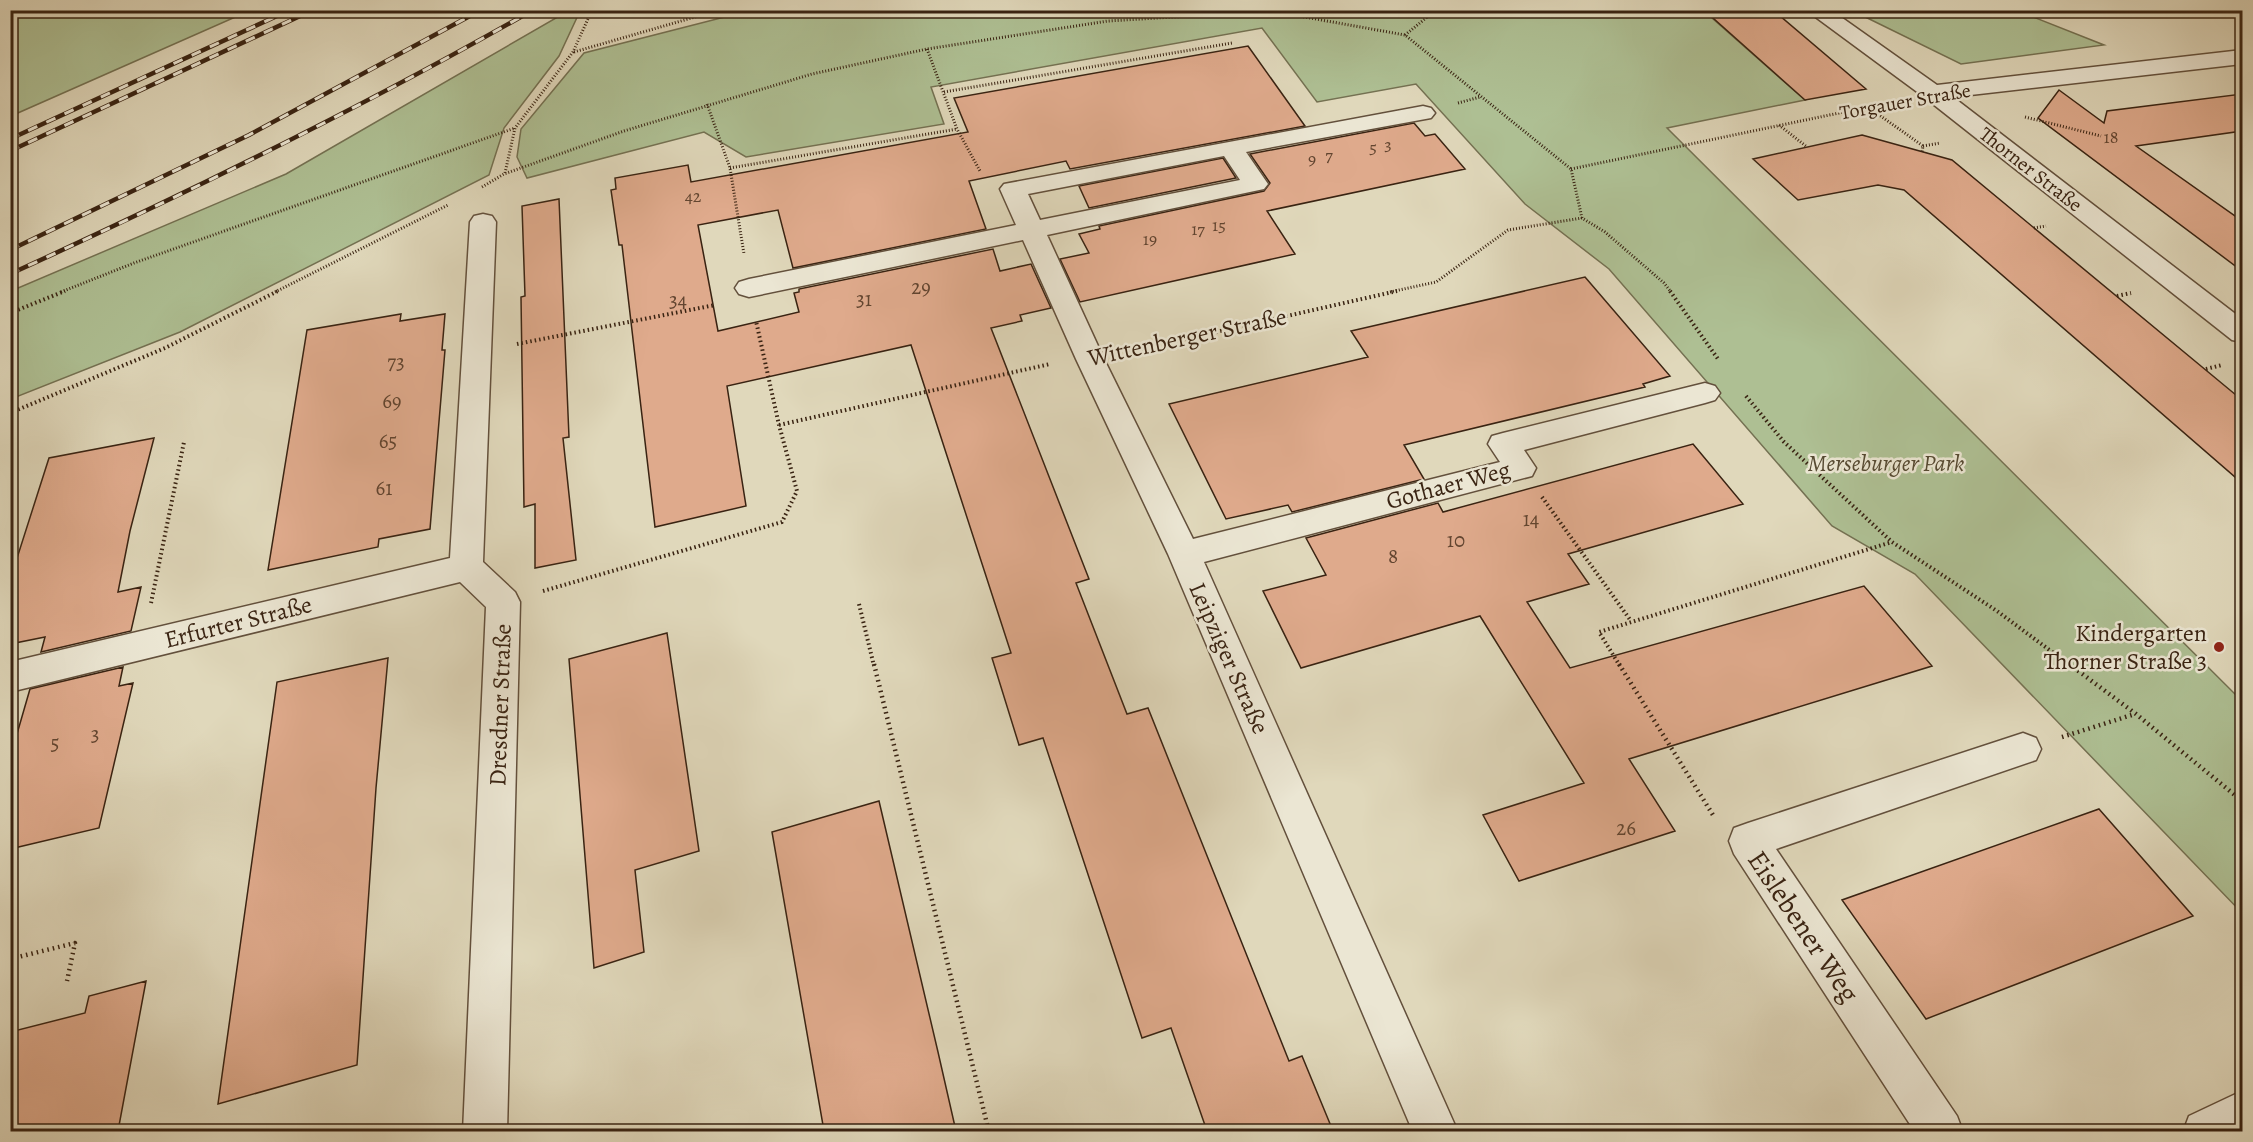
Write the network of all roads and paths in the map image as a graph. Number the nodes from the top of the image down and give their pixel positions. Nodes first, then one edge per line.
1 (592, 10) edge
2 (719, 10) edge
3 (1436, 10) edge
4 (1816, 10) edge
5 (1405, 35) junction
6 (1232, 43) dead end
7 (927, 49) junction
8 (573, 52) junction
9 (2242, 57) edge
10 (944, 92) junction
11 (1932, 92) junction
12 (1867, 107) junction
13 (1423, 113) dead end
14 (1779, 125) junction
15 (515, 128) junction
16 (957, 129) junction
17 (1232, 147) junction
18 (1807, 147) dead end
19 (1922, 152) dead end
20 (730, 168) dead end
21 (1571, 169) junction
22 (504, 174) junction
23 (480, 188) dead end
24 (1013, 189) junction
25 (451, 204) dead end
26 (1582, 218) junction
27 (483, 222) dead end
28 (1033, 230) junction
29 (749, 288) dead end
30 (717, 304) dead end
31 (10, 313) edge
32 (2242, 333) edge
33 (476, 352) junction
34 (1090, 359) junction
35 (1724, 366) dead end
36 (1743, 392) dead end
37 (1705, 393) dead end
38 (10, 413) edge
39 (779, 425) dead end
40 (184, 442) dead end
41 (1521, 468) junction
42 (797, 491) dead end
43 (1892, 542) junction
44 (1184, 554) junction
45 (466, 567) junction
46 (503, 602) junction
47 (860, 604) dead end
48 (1631, 621) junction
49 (143, 645) junction
50 (10, 677) edge
51 (2136, 714) junction
52 (2023, 749) joint
53 (2242, 801) edge
54 (1748, 841) junction
55 (10, 959) edge
56 (67, 981) dead end
57 (2242, 1113) edge
58 (480, 1130) edge
59 (989, 1131) edge
60 (1436, 1131) edge
61 (1941, 1131) edge
62 (2205, 1131) edge

1 - 8 path
2 - 8 path
3 - 5 path
4 - 11 street, Thorner Straße
5 - 7 path
5 - 21 path
6 - 10 path
7 - 10 path
7 - 22 path
8 - 15 path
9 - 11 street, Torgauer Straße
10 - 16 path
11 - 12 path, Torgauer Straße
11 - 32 street, Thorner Straße
12 - 14 path, Torgauer Straße
12 - 19 path
13 - 17 street
14 - 18 path
14 - 21 path, Torgauer Straße
15 - 22 path
15 - 31 path
16 - 20 path
16 - 24 path
17 - 24 street
17 - 28 street
21 - 26 path
22 - 23 path
24 - 28 street, Leipziger Straße
25 - 38 path
26 - 34 path, Wittenberger Straße
26 - 35 path
27 - 33 street
28 - 29 street
28 - 34 street, Leipziger Straße
30 - 33 path
33 - 45 street
34 - 39 path, Wittenberger Straße
34 - 44 street, Leipziger Straße
36 - 43 path
37 - 41 street, Gothaer Weg
40 - 49 path
41 - 44 street, Gothaer Weg
41 - 48 path
42 - 46 path
43 - 48 path
43 - 51 path
44 - 60 street, Leipziger Straße
45 - 46 street, Dresdner Straße
45 - 49 street, Erfurter Straße
46 - 58 street, Dresdner Straße
47 - 59 path
48 - 54 path
49 - 50 street, Erfurter Straße
51 - 52 path
51 - 53 path
52 - 54 street, Eislebener Weg
54 - 61 street, Eislebener Weg
55 - 56 path
57 - 62 street

